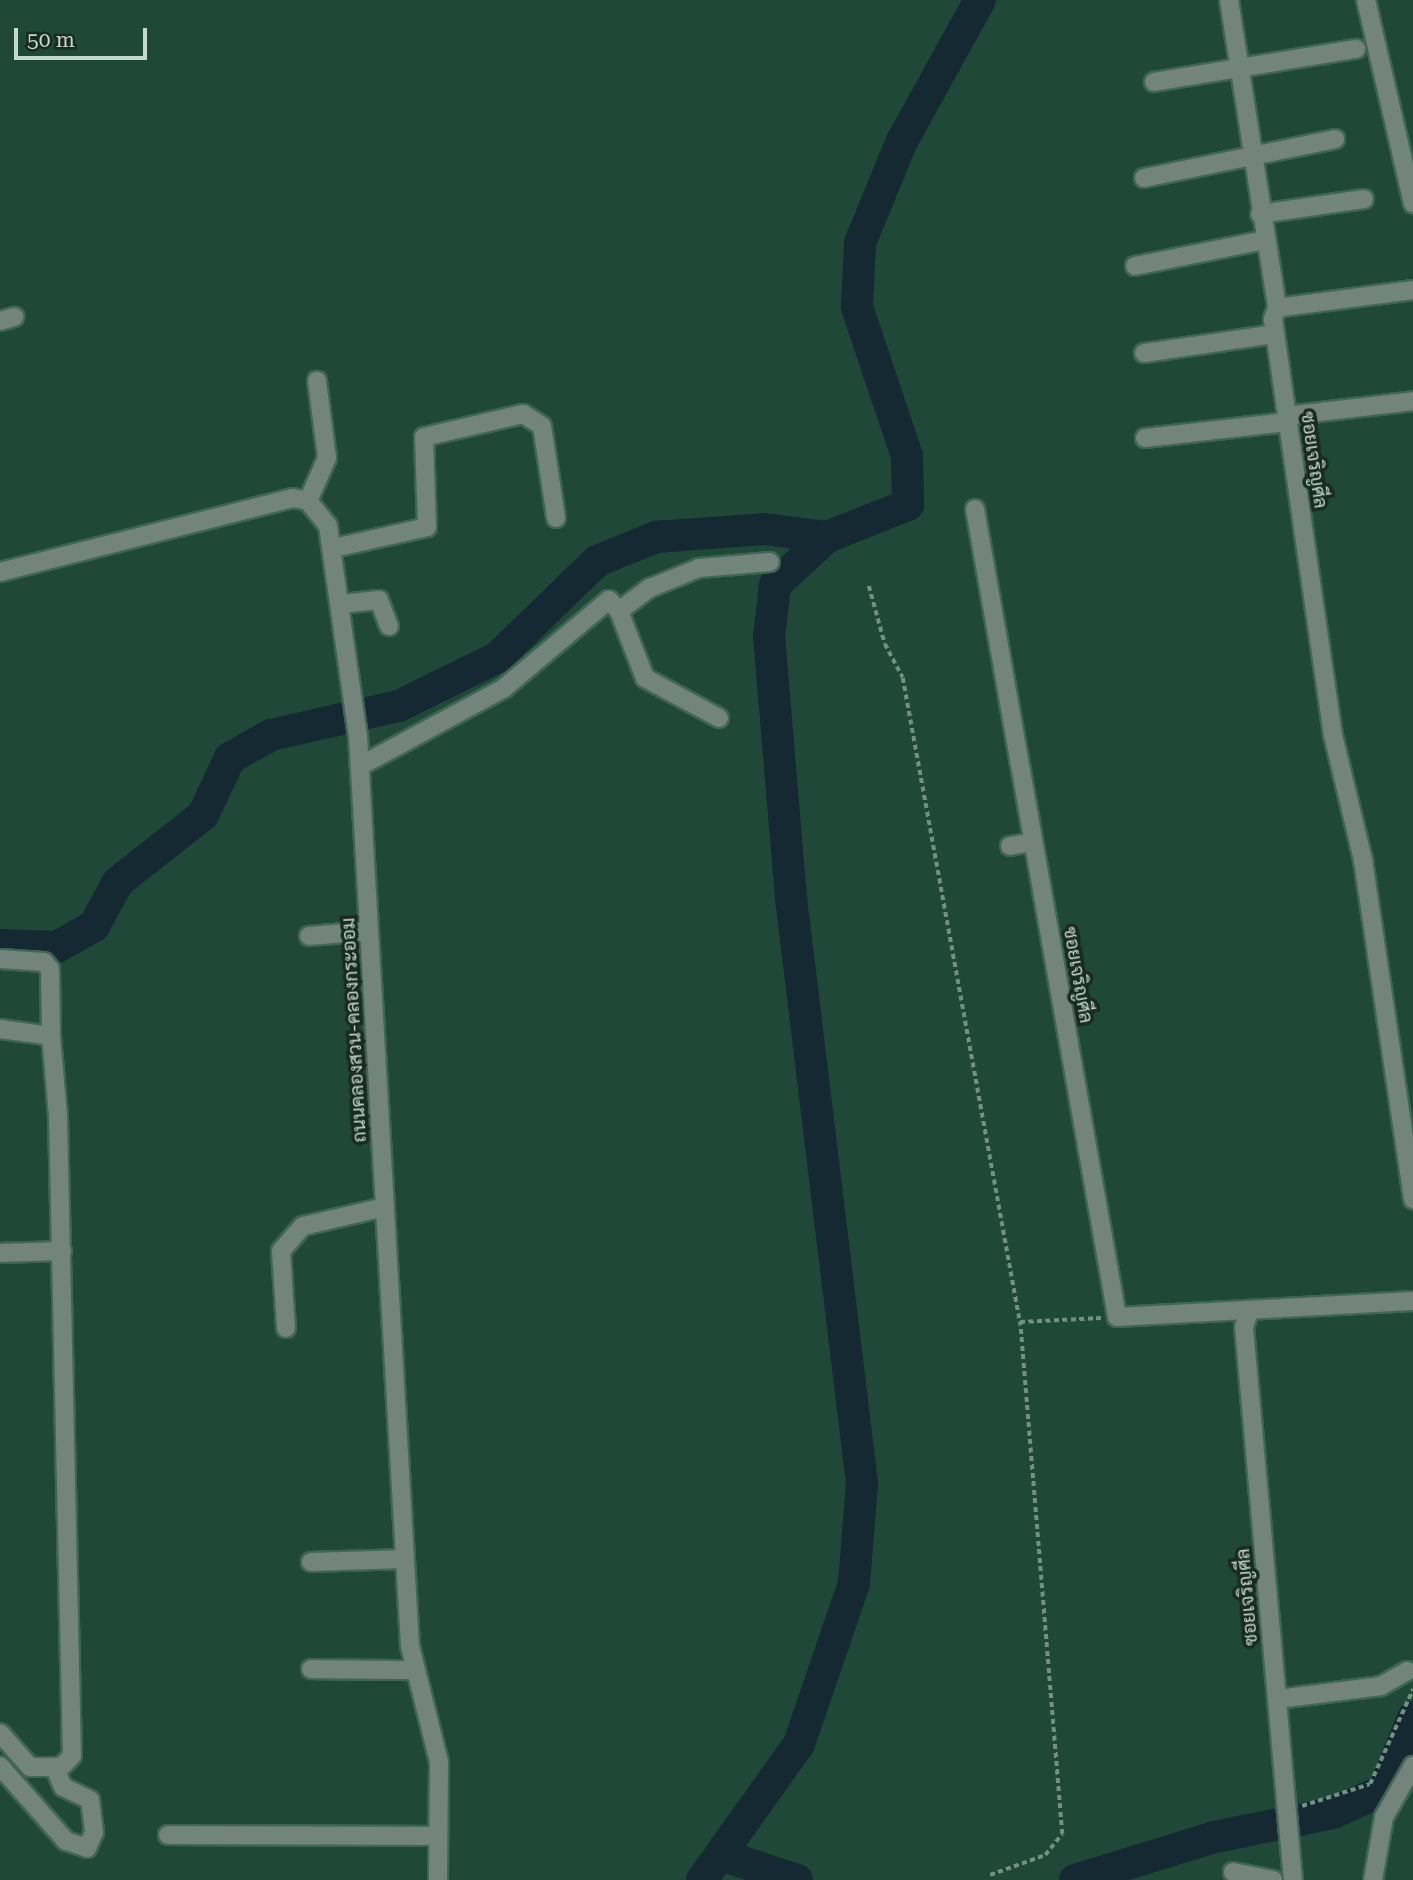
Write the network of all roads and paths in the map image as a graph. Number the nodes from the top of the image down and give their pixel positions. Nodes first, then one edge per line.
1 (1229, 0) edge
2 (1366, 0) edge
3 (1356, 49) dead end
4 (1237, 66) junction
5 (1154, 82) dead end
6 (1335, 139) dead end
7 (1250, 157) junction
8 (1143, 178) dead end
9 (1364, 199) dead end
10 (1413, 204) edge
11 (1260, 214) junction
12 (1265, 240) junction
13 (1135, 266) dead end
14 (1413, 290) edge
15 (1277, 308) junction
16 (1274, 334) junction
17 (1144, 353) dead end
18 (317, 381) dead end
19 (1413, 401) edge
20 (1287, 419) junction
21 (1145, 439) dead end
22 (308, 501) junction
23 (975, 509) dead end
24 (556, 518) dead end
25 (334, 548) junction
26 (770, 562) dead end
27 (0, 572) edge
28 (869, 586) dead end
29 (341, 604) junction
30 (619, 611) junction
31 (389, 626) dead end
32 (719, 718) dead end
33 (359, 766) junction
34 (1033, 842) junction
35 (1010, 846) dead end
36 (369, 932) junction
37 (309, 936) dead end
38 (0, 959) edge
39 (0, 1030) edge
40 (51, 1036) junction
41 (1413, 1199) edge
42 (385, 1207) junction
43 (62, 1251) junction
44 (0, 1253) edge
45 (1413, 1301) edge
46 (1249, 1311) junction
47 (1117, 1318) junction
48 (1020, 1322) junction
49 (286, 1328) dead end
50 (405, 1559) junction
51 (311, 1562) dead end
52 (310, 1669) dead end
53 (414, 1670) junction
54 (1410, 1680) edge
55 (1278, 1699) junction
56 (0, 1734) edge
57 (0, 1766) edge
58 (1413, 1766) edge
59 (55, 1768) junction
60 (63, 1787) junction
61 (38, 1809) junction
62 (1288, 1816) junction
63 (168, 1835) dead end
64 (438, 1836) junction
65 (1233, 1872) dead end
66 (990, 1875) dead end
67 (438, 1880) edge
68 (1273, 1880) edge
69 (1293, 1880) edge
70 (1373, 1880) edge

1 - 4 street, ซอยเจริญศีล
2 - 10 street
3 - 4 street
4 - 5 street
4 - 7 street, ซอยเจริญศีล
6 - 7 street
7 - 8 street
7 - 11 street, ซอยเจริญศีล
9 - 11 street
11 - 12 street, ซอยเจริญศีล
12 - 13 street
12 - 15 street, ซอยเจริญศีล
14 - 15 street
15 - 16 street, ซอยเจริญศีล
16 - 17 street
16 - 20 street, ซอยเจริญศีล
18 - 22 street
19 - 20 street
20 - 21 street
20 - 41 street, ซอยเจริญศีล
22 - 25 street, ถนนคลองสวน-คลองกระออม
22 - 27 street
23 - 34 street, ซอยเจริญศีล
24 - 25 street
25 - 29 street, ถนนคลองสวน-คลองกระออม
26 - 30 street
28 - 48 path
29 - 31 street
29 - 33 street, ถนนคลองสวน-คลองกระออม
30 - 32 street
30 - 33 street
33 - 36 street, ถนนคลองสวน-คลองกระออม
34 - 35 street
34 - 47 street, ซอยเจริญศีล
36 - 37 street
36 - 42 street, ถนนคลองสวน-คลองกระออม
38 - 40 street
39 - 40 street
40 - 43 street
42 - 49 street
42 - 50 street, ถนนคลองสวน-คลองกระออม
43 - 44 street
43 - 59 street
45 - 46 street
46 - 47 street
46 - 55 street, ซอยเจริญศีล
47 - 48 path
48 - 66 path
50 - 51 street
50 - 53 street, ถนนคลองสวน-คลองกระออม
52 - 53 street
53 - 64 street, ถนนคลองสวน-คลองกระออม
54 - 55 street
54 - 62 path
55 - 62 street, ซอยเจริญศีล
56 - 59 street
57 - 61 street
58 - 70 street
59 - 60 street
60 - 61 street
60 - 61 street
62 - 69 street, ซอยเจริญศีล
63 - 64 street
64 - 67 street, ถนนคลองสวน-คลองกระออม
65 - 68 street

